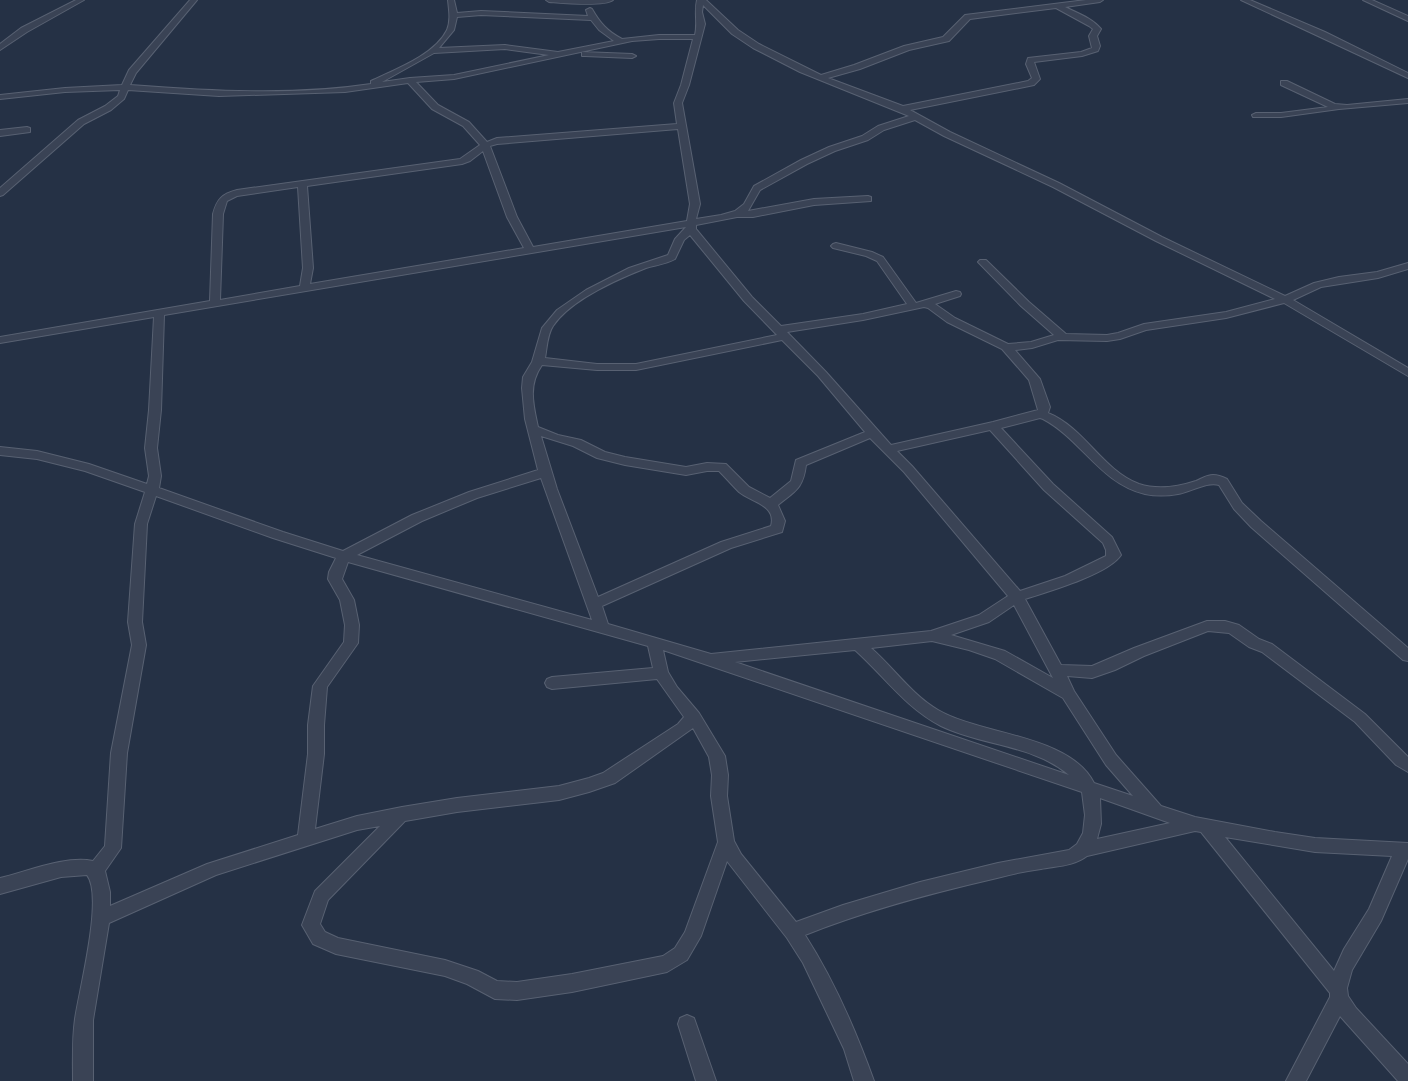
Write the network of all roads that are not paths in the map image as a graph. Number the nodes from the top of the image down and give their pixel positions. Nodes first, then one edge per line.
1 (81, 0) edge
2 (194, 0) edge
3 (451, 0) edge
4 (549, 0) edge
5 (610, 0) edge
6 (701, 0) edge
7 (1100, 0) edge
8 (1244, 0) edge
9 (1366, 0) edge
10 (588, 2) junction
11 (1057, 6) junction
12 (454, 14) junction
13 (592, 18) junction
14 (1408, 19) edge
15 (697, 37) junction
16 (620, 41) junction
17 (0, 48) edge
18 (434, 51) junction
19 (569, 54) junction
20 (632, 56) dead end
21 (1408, 76) edge
22 (821, 77) junction
23 (410, 80) junction
24 (1284, 83) dead end
25 (126, 87) junction
26 (365, 88) junction
27 (0, 97) edge
28 (1408, 101) edge
29 (1340, 107) junction
30 (902, 109) junction
31 (1256, 115) dead end
32 (915, 117) junction
33 (681, 126) junction
34 (27, 130) dead end
35 (0, 133) edge
36 (486, 145) junction
37 (302, 185) junction
38 (0, 193) edge
39 (868, 199) dead end
40 (737, 214) junction
41 (691, 226) junction
42 (836, 246) dead end
43 (530, 250) junction
44 (983, 262) dead end
45 (1408, 266) edge
46 (305, 287) junction
47 (956, 294) dead end
48 (1285, 300) junction
49 (215, 304) junction
50 (924, 304) junction
51 (912, 305) junction
52 (159, 312) junction
53 (782, 333) junction
54 (1063, 337) junction
55 (0, 340) edge
56 (1006, 347) junction
57 (538, 361) junction
58 (1408, 373) edge
59 (1041, 414) junction
60 (993, 426) junction
61 (533, 429) junction
62 (872, 433) junction
63 (890, 449) junction
64 (0, 451) edge
65 (545, 472) junction
66 (152, 491) junction
67 (771, 504) junction
68 (344, 556) junction
69 (1017, 597) junction
70 (594, 604) junction
71 (602, 628) junction
72 (932, 636) junction
73 (654, 642) junction
74 (859, 645) junction
75 (1408, 656) edge
76 (711, 660) junction
77 (1056, 670) junction
78 (661, 673) junction
79 (552, 683) dead end
80 (1068, 694) junction
81 (694, 717) junction
82 (1408, 766) edge
83 (1089, 788) junction
84 (1155, 810) junction
85 (402, 814) junction
86 (1201, 825) junction
87 (306, 841) junction
88 (726, 842) junction
89 (1084, 849) junction
90 (1406, 851) edge
91 (96, 870) junction
92 (0, 886) edge
93 (100, 918) junction
94 (793, 932) junction
95 (1338, 993) junction
96 (687, 1024) dead end
97 (1408, 1078) edge
98 (83, 1081) edge
99 (706, 1081) edge
100 (864, 1081) edge
101 (1296, 1081) edge

1 - 17 street
2 - 25 street
3 - 12 street
4 - 10 street
5 - 10 street
6 - 15 street
6 - 22 street
7 - 11 street
8 - 21 street
9 - 14 street
10 - 13 street
11 - 22 street
11 - 30 street
12 - 13 street
12 - 18 street
13 - 16 street
15 - 16 street
15 - 33 street
16 - 19 street
18 - 19 street
18 - 26 street
19 - 20 street
19 - 23 street
22 - 30 street
23 - 26 street
23 - 36 street
24 - 29 street
25 - 26 street
25 - 27 street
25 - 38 street
28 - 29 street
29 - 31 street
30 - 32 street
32 - 40 street
32 - 48 street
33 - 36 street
33 - 41 street
34 - 35 street
36 - 37 street
36 - 43 street
37 - 46 street
37 - 49 street
39 - 40 street
40 - 41 street
41 - 43 street
41 - 53 street
41 - 57 street
42 - 51 street
43 - 46 street
44 - 54 street
45 - 48 street
46 - 49 street
47 - 50 street
48 - 54 street
48 - 58 street
49 - 52 street
50 - 51 street
50 - 56 street
51 - 53 street
52 - 55 street
52 - 66 street
53 - 57 street
53 - 62 street
54 - 56 street
56 - 59 street
57 - 61 street
59 - 60 street
59 - 75 street
60 - 63 street
60 - 69 street
61 - 65 street
61 - 67 street
62 - 63 street
62 - 67 street
63 - 69 street
64 - 66 street
65 - 68 street
65 - 70 street
66 - 68 street
66 - 91 street
67 - 70 street
68 - 71 street
68 - 87 street
69 - 72 street
69 - 77 street
70 - 71 street
71 - 73 street
72 - 74 street
72 - 80 street
73 - 76 street
73 - 78 street
74 - 76 street
74 - 83 street
76 - 83 street
77 - 80 street
77 - 82 street
78 - 79 street
78 - 81 street
80 - 84 street
81 - 85 street
81 - 88 street
83 - 84 street
83 - 89 street
84 - 86 street
85 - 87 street
85 - 88 street
86 - 89 street
86 - 90 street
86 - 95 street
87 - 93 street
88 - 94 street
89 - 94 street
90 - 95 street
91 - 92 street
91 - 93 street
93 - 98 street
94 - 100 street
95 - 97 street
95 - 101 street
96 - 99 street

